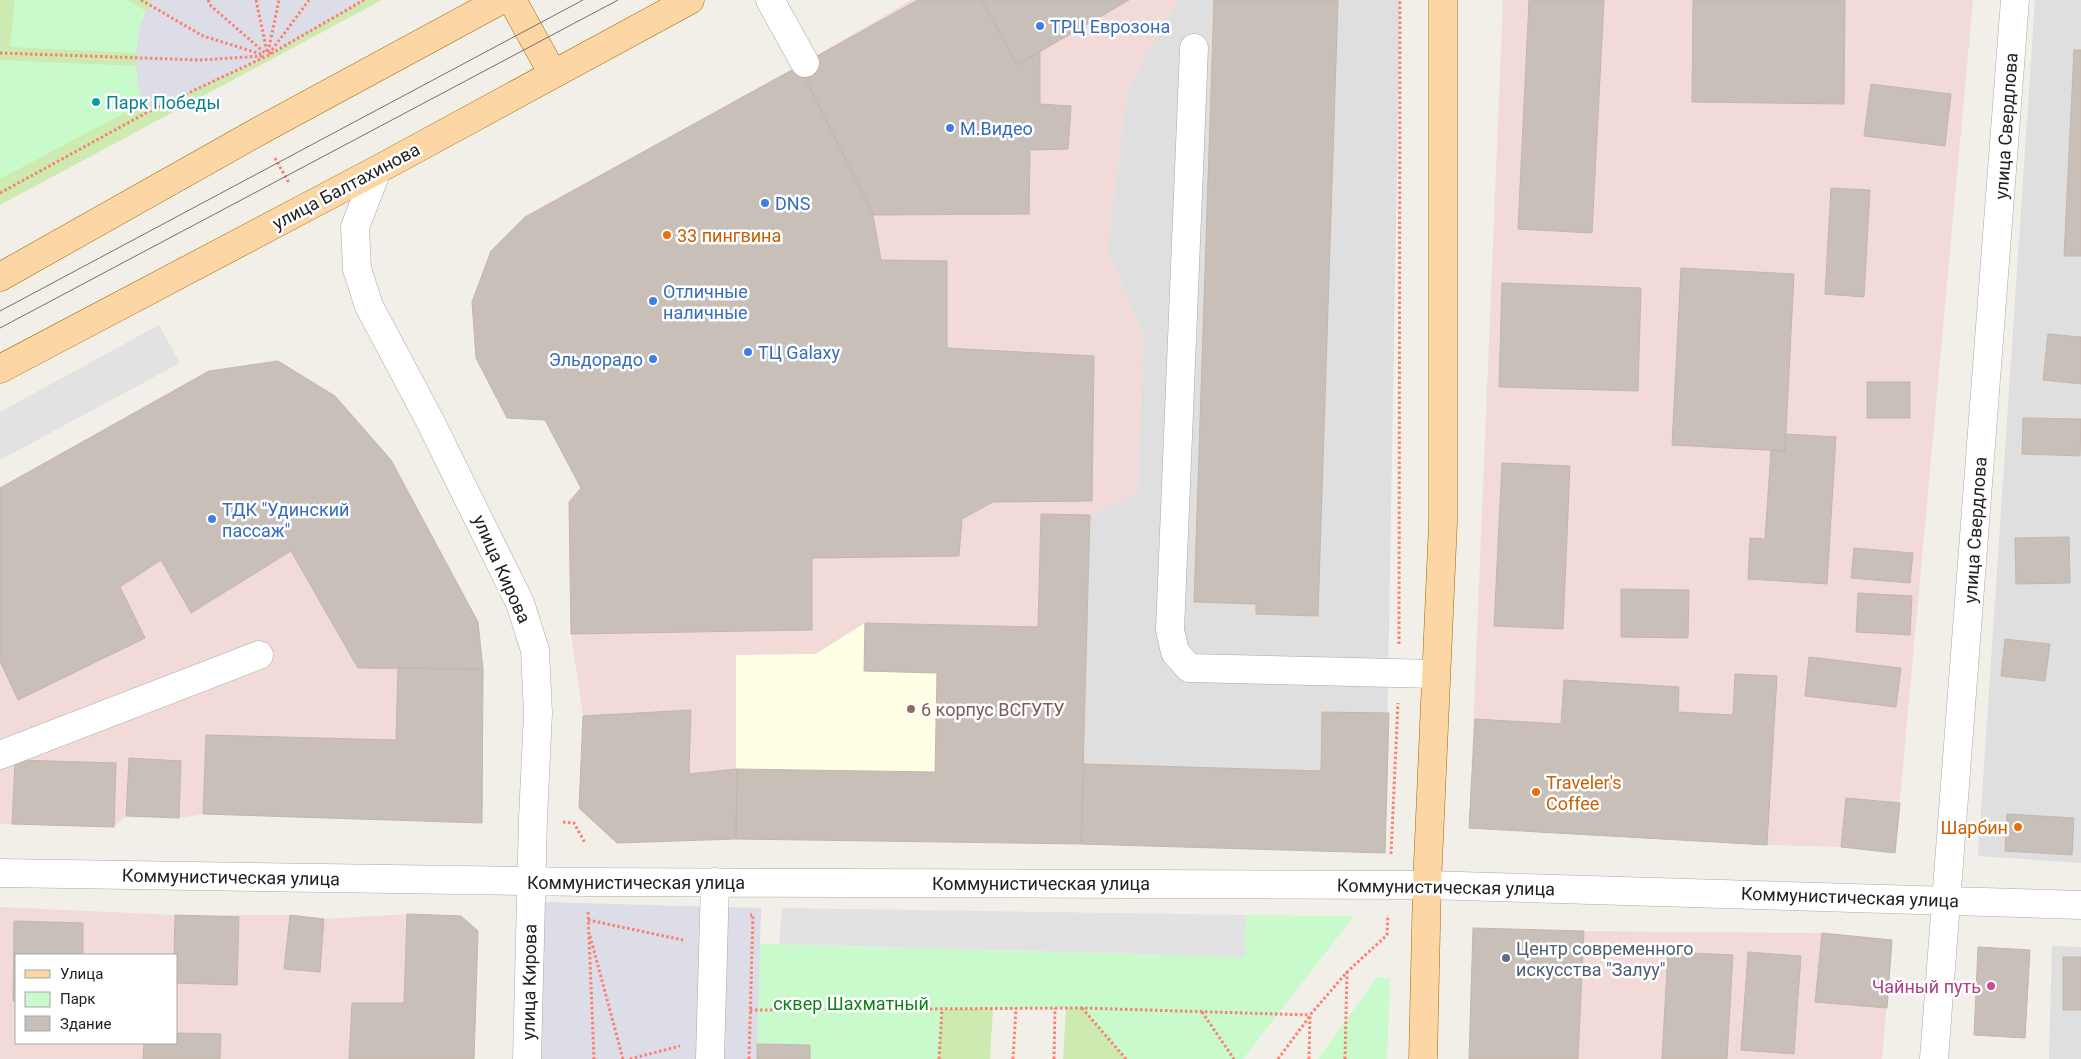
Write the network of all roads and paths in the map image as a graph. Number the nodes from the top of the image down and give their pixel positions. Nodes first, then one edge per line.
1 (141, 0) edge
2 (208, 0) edge
3 (256, 0) edge
4 (279, 0) edge
5 (309, 0) edge
6 (364, 0) edge
7 (501, 0) edge
8 (512, 0) edge
9 (690, 0) edge
10 (770, 0) edge
11 (1400, 0) edge
12 (1444, 0) edge
13 (2016, 0) edge
14 (1194, 48) dead end
15 (0, 53) edge
16 (267, 56) junction
17 (805, 63) dead end
18 (552, 74) junction
19 (377, 170) junction
20 (0, 193) edge
21 (0, 277) edge
22 (0, 370) edge
23 (259, 654) dead end
24 (1398, 673) junction
25 (1436, 674) junction
26 (0, 755) edge
27 (0, 873) edge
28 (531, 881) junction
29 (715, 882) junction
30 (1389, 884) junction
31 (1427, 885) junction
32 (1947, 900) junction
33 (2081, 905) edge
34 (588, 908) dead end
35 (753, 916) dead end
36 (588, 920) junction
37 (588, 929) junction
38 (713, 946) junction
39 (752, 954) junction
40 (1346, 972) junction
41 (942, 1008) junction
42 (1016, 1008) junction
43 (1055, 1008) junction
44 (1082, 1008) junction
45 (750, 1010) junction
46 (1201, 1012) junction
47 (1310, 1015) junction
48 (527, 1059) edge
49 (594, 1059) edge
50 (623, 1059) edge
51 (710, 1059) edge
52 (749, 1059) edge
53 (939, 1059) edge
54 (1013, 1059) edge
55 (1054, 1059) edge
56 (1126, 1059) edge
57 (1234, 1059) edge
58 (1278, 1059) edge
59 (1309, 1059) edge
60 (1345, 1059) edge
61 (1423, 1059) edge
62 (1934, 1059) edge

1 - 16 path
2 - 16 path
3 - 16 path
4 - 16 path
5 - 16 path
6 - 16 path
7 - 21 main road
8 - 18 main road
9 - 18 main road, улица Балтахинова
10 - 17 street
11 - 24 path
12 - 25 main road
13 - 32 street, улица Свердлова
14 - 24 street
15 - 16 path
16 - 20 path
18 - 19 main road, улица Балтахинова
19 - 22 main road, улица Балтахинова
19 - 28 street, улица Кирова
23 - 26 street
24 - 25 street
24 - 30 path
25 - 31 main road
27 - 28 street, Коммунистическая улица
28 - 29 street, Коммунистическая улица
28 - 48 street, улица Кирова
29 - 30 street, Коммунистическая улица
29 - 38 street
30 - 31 street, Коммунистическая улица
30 - 40 path
31 - 32 street, Коммунистическая улица
31 - 61 main road
32 - 33 street, Коммунистическая улица
32 - 62 street, улица Свердлова
34 - 36 path
35 - 39 path
36 - 37 path
36 - 38 path
37 - 49 path
37 - 50 path
38 - 39 path
38 - 51 street
39 - 45 path
40 - 47 path
40 - 60 path
41 - 42 path
41 - 45 path
41 - 53 path
42 - 43 path
42 - 54 path
43 - 44 path
43 - 55 path
44 - 46 path
44 - 56 path
45 - 52 path
46 - 47 path
46 - 57 path
47 - 58 path
47 - 59 path

